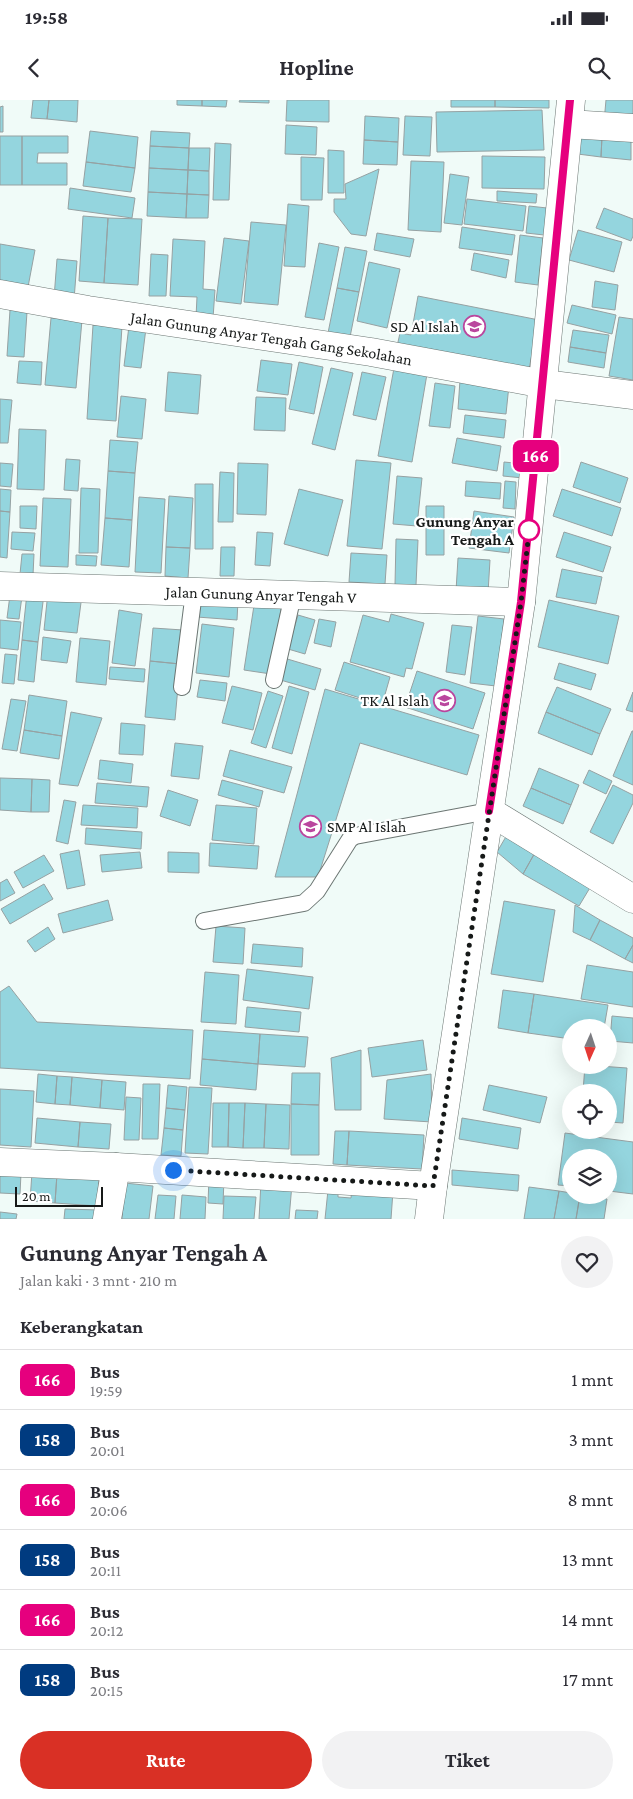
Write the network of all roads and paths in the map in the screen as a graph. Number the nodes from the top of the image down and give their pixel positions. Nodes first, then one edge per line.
1 (570, 112) edge
2 (633, 128) edge
3 (0, 294) edge
4 (544, 384) junction
5 (633, 395) edge
6 (0, 586) edge
7 (194, 592) junction
8 (292, 595) junction
9 (521, 602) junction
10 (274, 680) dead end
11 (182, 687) dead end
12 (489, 811) junction
13 (633, 899) edge
14 (204, 921) dead end
15 (0, 1162) edge
16 (116, 1167) junction
17 (433, 1186) junction
18 (107, 1219) edge
19 (429, 1219) edge

1 - 2 street
1 - 4 street
3 - 4 street, Jalan Gunung Anyar Tengah Gang Sekolahan
4 - 5 street, Jalan Gunung Anyar Tengah Gang Sekolahan
4 - 9 street
6 - 7 street, Jalan Gunung Anyar Tengah V
7 - 8 street, Jalan Gunung Anyar Tengah V
7 - 11 lane
8 - 9 street, Jalan Gunung Anyar Tengah V
8 - 10 lane
9 - 12 street
12 - 13 street
12 - 14 lane
12 - 17 street
15 - 16 street
16 - 17 street
16 - 18 street
17 - 19 street

